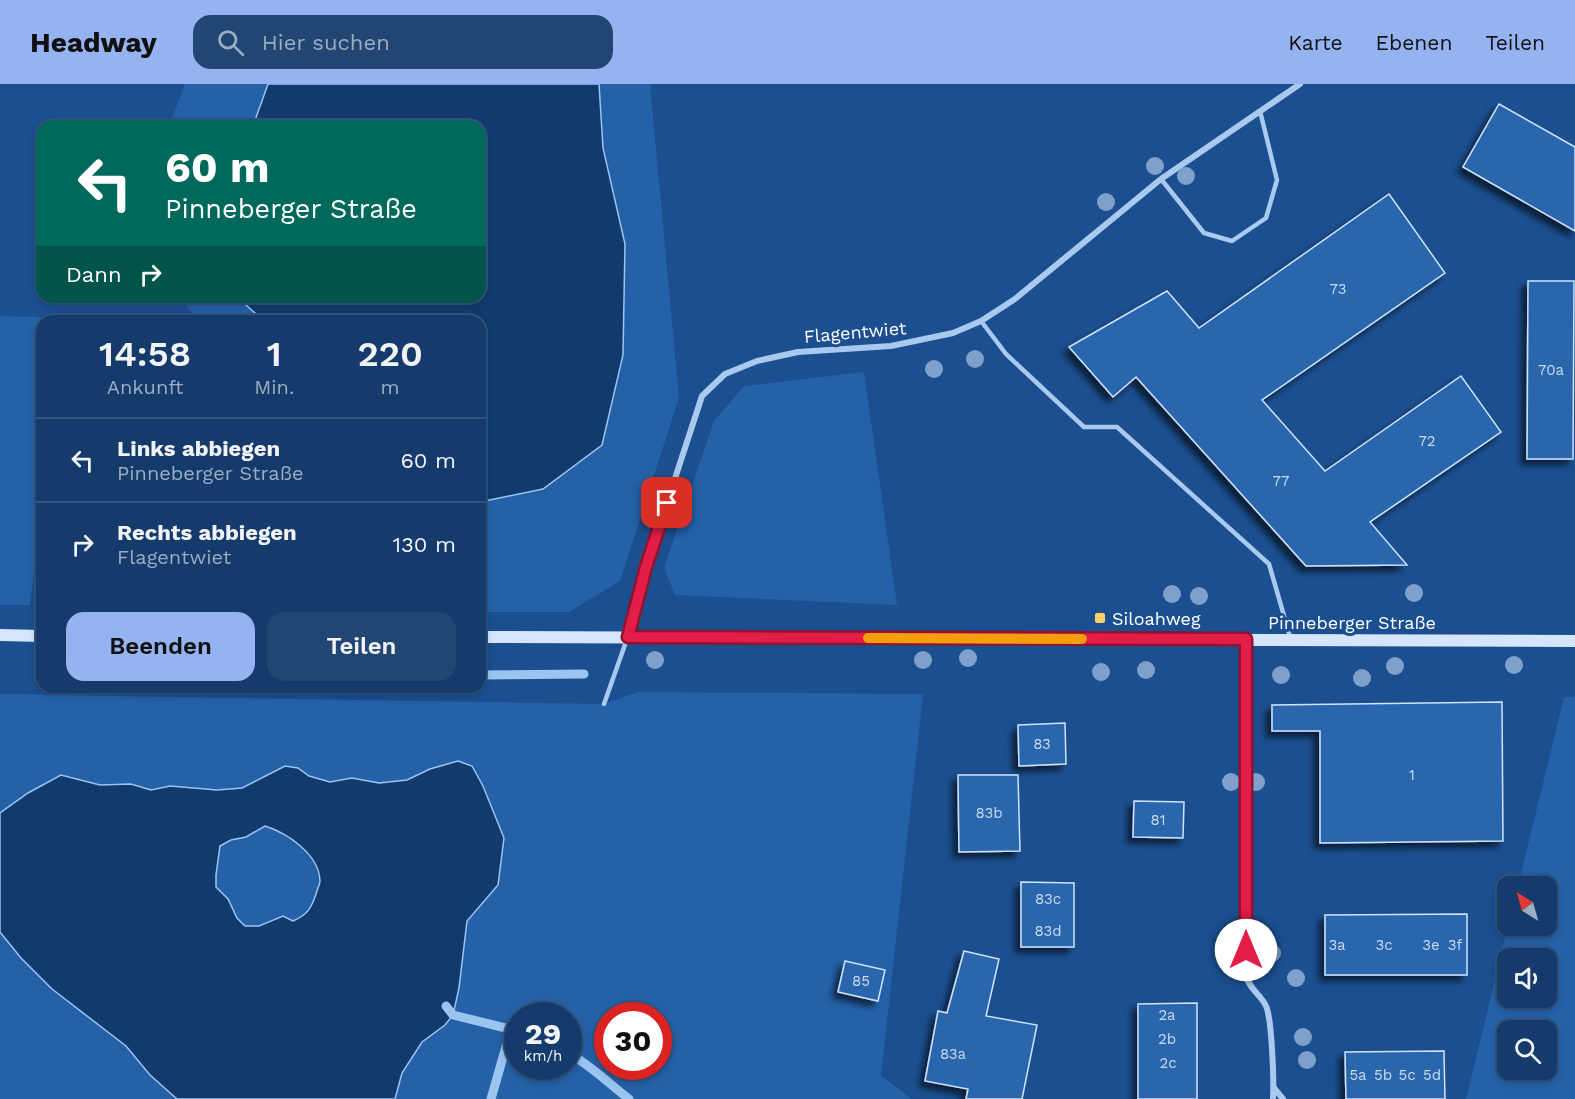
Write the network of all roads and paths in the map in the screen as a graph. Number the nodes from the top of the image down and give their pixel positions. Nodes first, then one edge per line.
1 (1300, 84) edge
2 (1260, 111) junction
3 (1161, 179) junction
4 (981, 321) junction
5 (0, 635) edge
6 (36, 636) edge
7 (486, 637) edge
8 (628, 637) junction
9 (1246, 639) junction
10 (1290, 639) junction
11 (1575, 641) edge
12 (604, 704) dead end
13 (1274, 1088) junction
14 (1273, 1099) edge
15 (1283, 1099) edge

1 - 2 street, Flagentwiet
2 - 3 street, Flagentwiet
2 - 3 lane
3 - 4 street, Flagentwiet
4 - 8 street, Flagentwiet
4 - 10 lane
5 - 6 main road
7 - 8 main road, Pinneberger Straße
8 - 9 main road, Pinneberger Straße
8 - 12 lane, Flagentwiet
9 - 10 main road, Pinneberger Straße
9 - 13 street
10 - 11 main road, Pinneberger Straße
13 - 14 street
13 - 15 street

